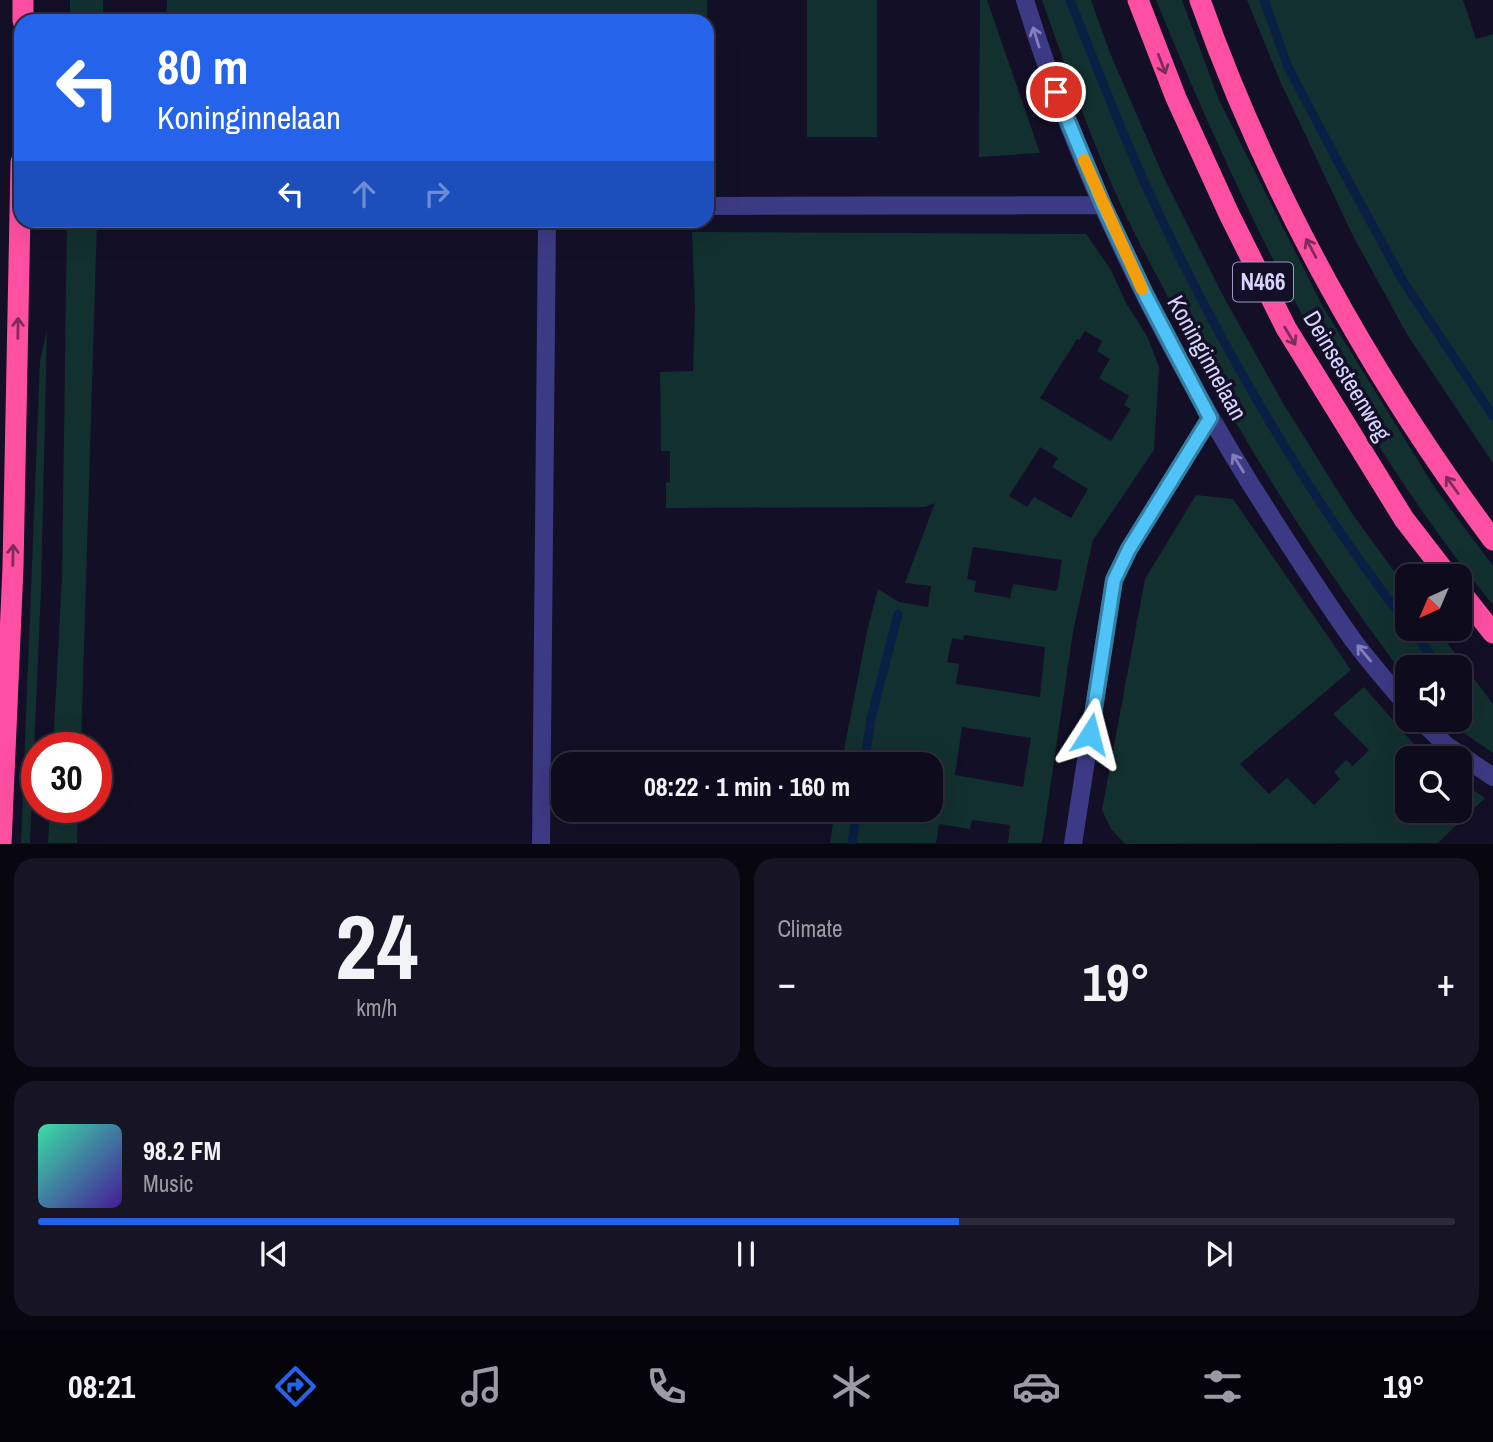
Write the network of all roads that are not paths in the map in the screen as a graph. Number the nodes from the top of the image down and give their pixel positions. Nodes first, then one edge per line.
1 (1025, 0) edge
2 (1138, 0) edge
3 (1200, 0) edge
4 (1103, 205) junction
5 (714, 206) edge
6 (20, 228) edge
7 (547, 228) edge
8 (1210, 418) junction
9 (1493, 540) edge
10 (1439, 564) edge
11 (1472, 606) edge
12 (1493, 633) edge
13 (1395, 691) edge
14 (1432, 732) edge
15 (1493, 777) edge
16 (1076, 841) edge
17 (1, 844) edge
18 (541, 844) edge

4 -> 1 street, Koninginnelaan
2 -> 10 highway, Deinsesteenweg / N466
9 -> 3 highway, Deinsesteenweg / N466
4 - 5 street
4 - 8 street, Koninginnelaan
17 -> 6 highway
7 - 18 street
13 -> 8 street, Koninginnelaan
8 - 16 street
11 - 12 highway
14 - 15 street

